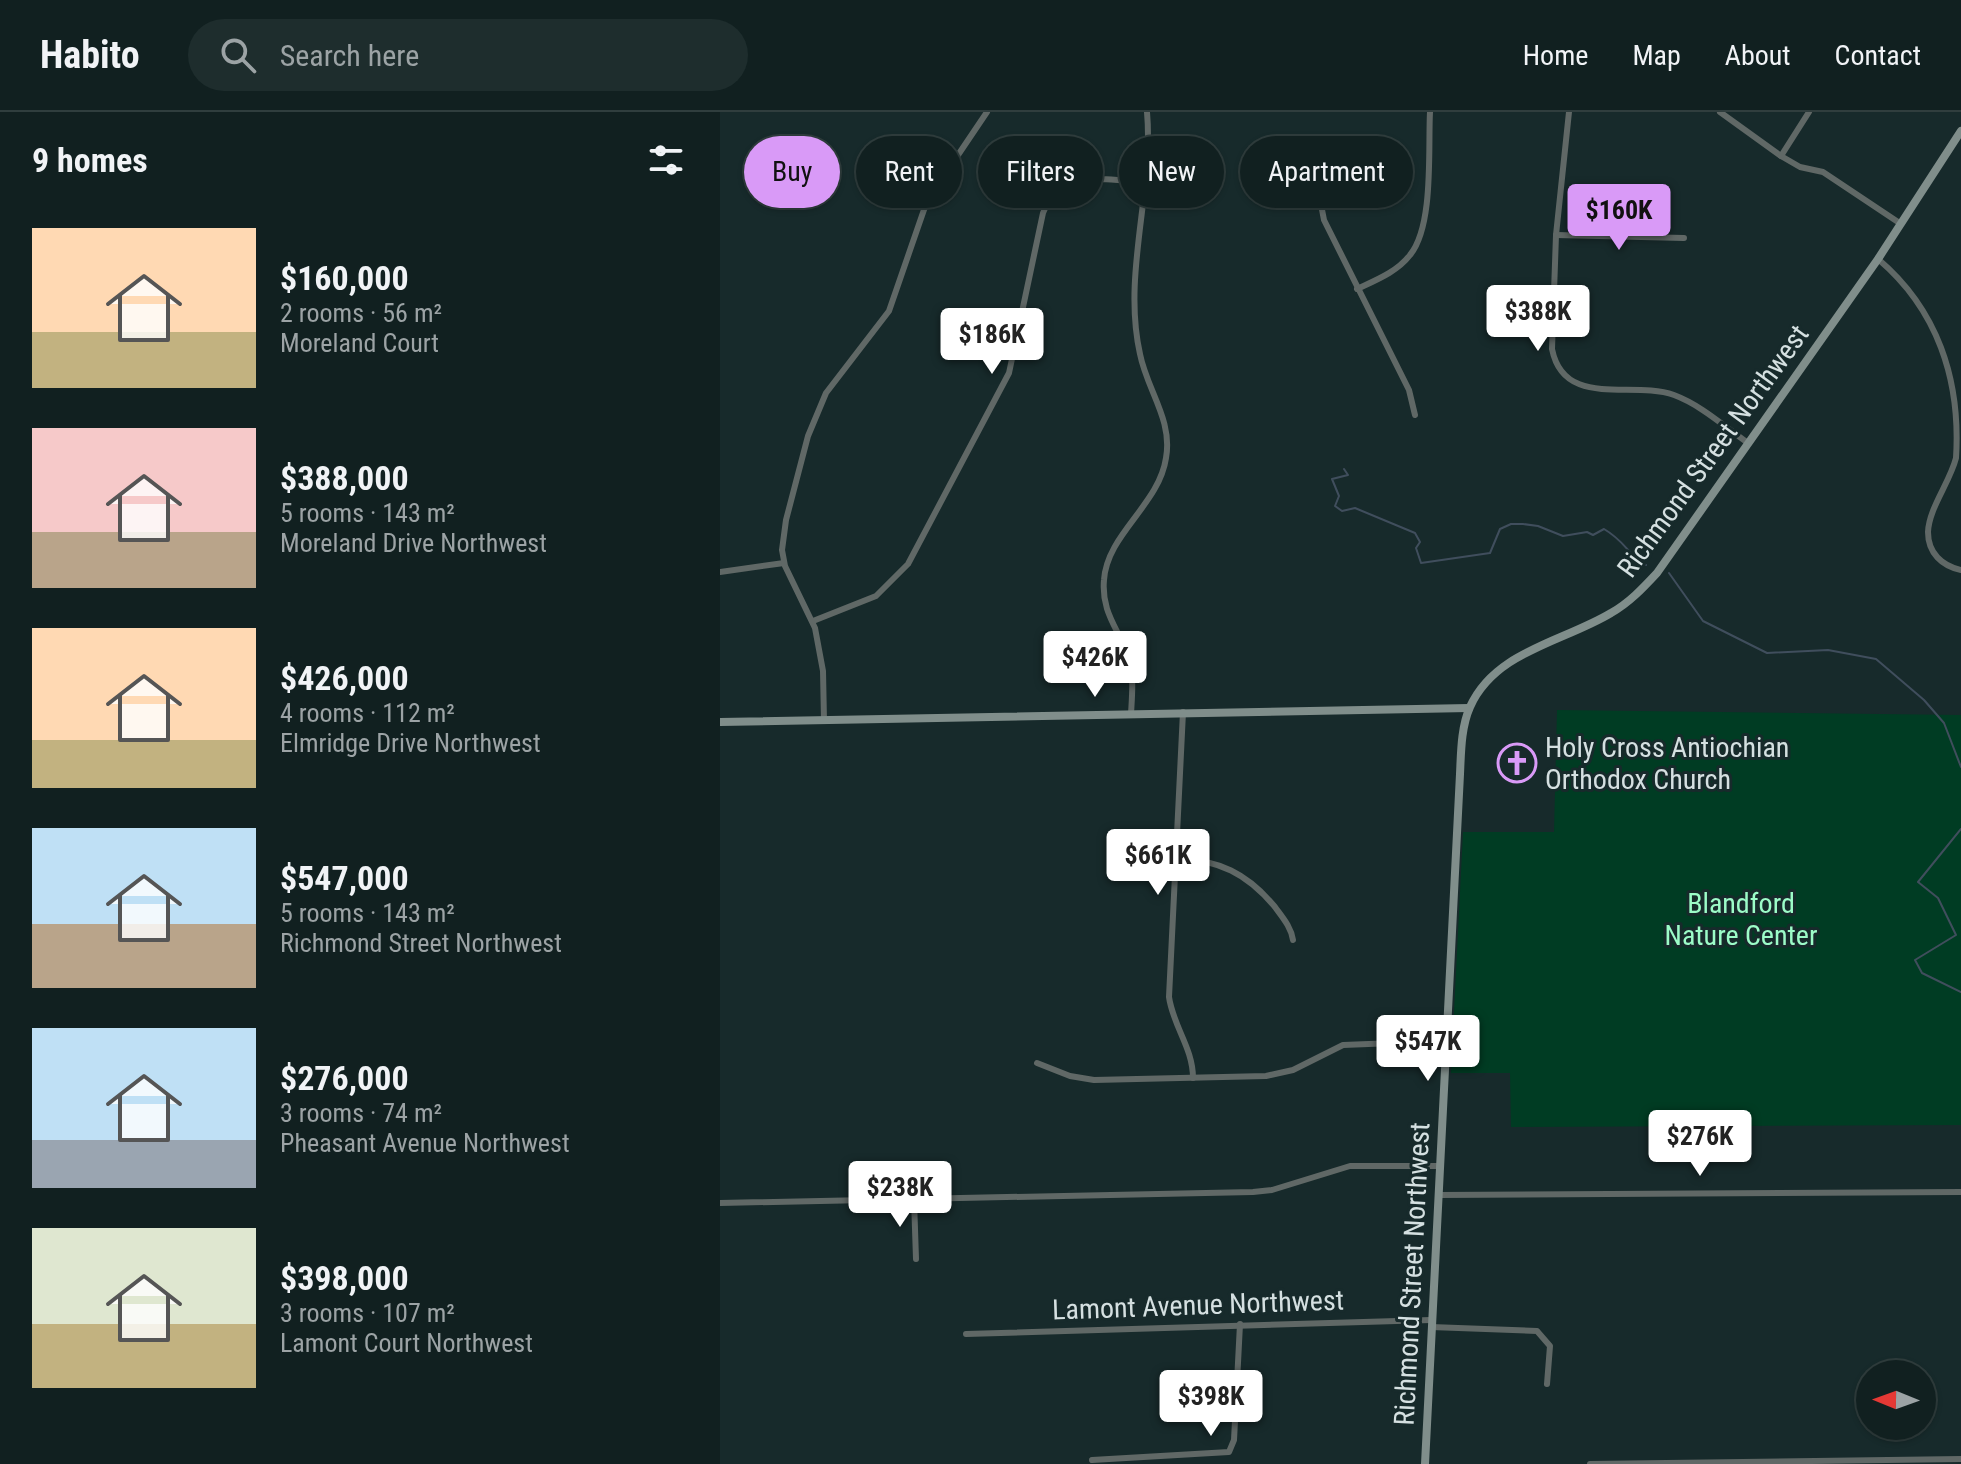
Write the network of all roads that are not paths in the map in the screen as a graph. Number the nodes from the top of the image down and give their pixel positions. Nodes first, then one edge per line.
1 (987, 112) edge
2 (1147, 112) edge
3 (1430, 112) edge
4 (1569, 112) edge
5 (1720, 112) edge
6 (1809, 112) edge
7 (1961, 131) edge
8 (1146, 136) edge
9 (1781, 156) junction
10 (1119, 182) edge
11 (1142, 208) edge
12 (1322, 208) edge
13 (1901, 224) junction
14 (1556, 235) junction
15 (1684, 238) dead end
16 (1878, 259) junction
17 (1357, 289) junction
18 (1959, 381) edge
19 (1415, 415) dead end
20 (1748, 443) junction
21 (784, 563) junction
22 (1961, 570) edge
23 (720, 572) edge
24 (813, 621) junction
25 (1469, 708) junction
26 (1183, 712) junction
27 (1131, 714) junction
28 (824, 721) junction
29 (720, 722) edge
30 (1175, 858) junction
31 (1293, 940) dead end
32 (1446, 1041) junction
33 (1037, 1063) dead end
34 (1193, 1078) junction
35 (1440, 1166) junction
36 (1961, 1192) edge
37 (1439, 1195) junction
38 (914, 1199) junction
39 (720, 1203) edge
40 (916, 1259) dead end
41 (1431, 1323) junction
42 (1240, 1324) junction
43 (966, 1334) dead end
44 (1547, 1384) dead end
45 (1961, 1459) edge
46 (1092, 1460) dead end
47 (1425, 1464) edge
48 (1590, 1464) edge

1 - 21 street
2 - 8 street
3 - 17 street
4 - 14 street
5 - 9 street
6 - 9 street
7 - 13 street, Richmond Street Northwest
9 - 13 street
10 - 24 street
11 - 27 street
12 - 17 street
13 - 16 street, Richmond Street Northwest
14 - 15 street
14 - 20 street
16 - 18 street
16 - 20 street, Richmond Street Northwest
17 - 19 street
18 - 22 street
20 - 25 street, Richmond Street Northwest
21 - 23 street
21 - 24 street
24 - 28 street
25 - 26 street
25 - 32 street, Richmond Street Northwest
26 - 27 street
26 - 30 street
27 - 28 street
28 - 29 street
30 - 31 street
30 - 34 street
32 - 34 street
32 - 35 street, Richmond Street Northwest
33 - 34 street
35 - 37 street, Richmond Street Northwest
35 - 38 street
36 - 37 street
37 - 41 street, Richmond Street Northwest
38 - 39 street
38 - 40 street
41 - 42 street, Lamont Avenue Northwest
41 - 44 street, Lamont Avenue Northwest
41 - 47 street, Richmond Street Northwest
42 - 43 street, Lamont Avenue Northwest
42 - 46 street
45 - 48 street

